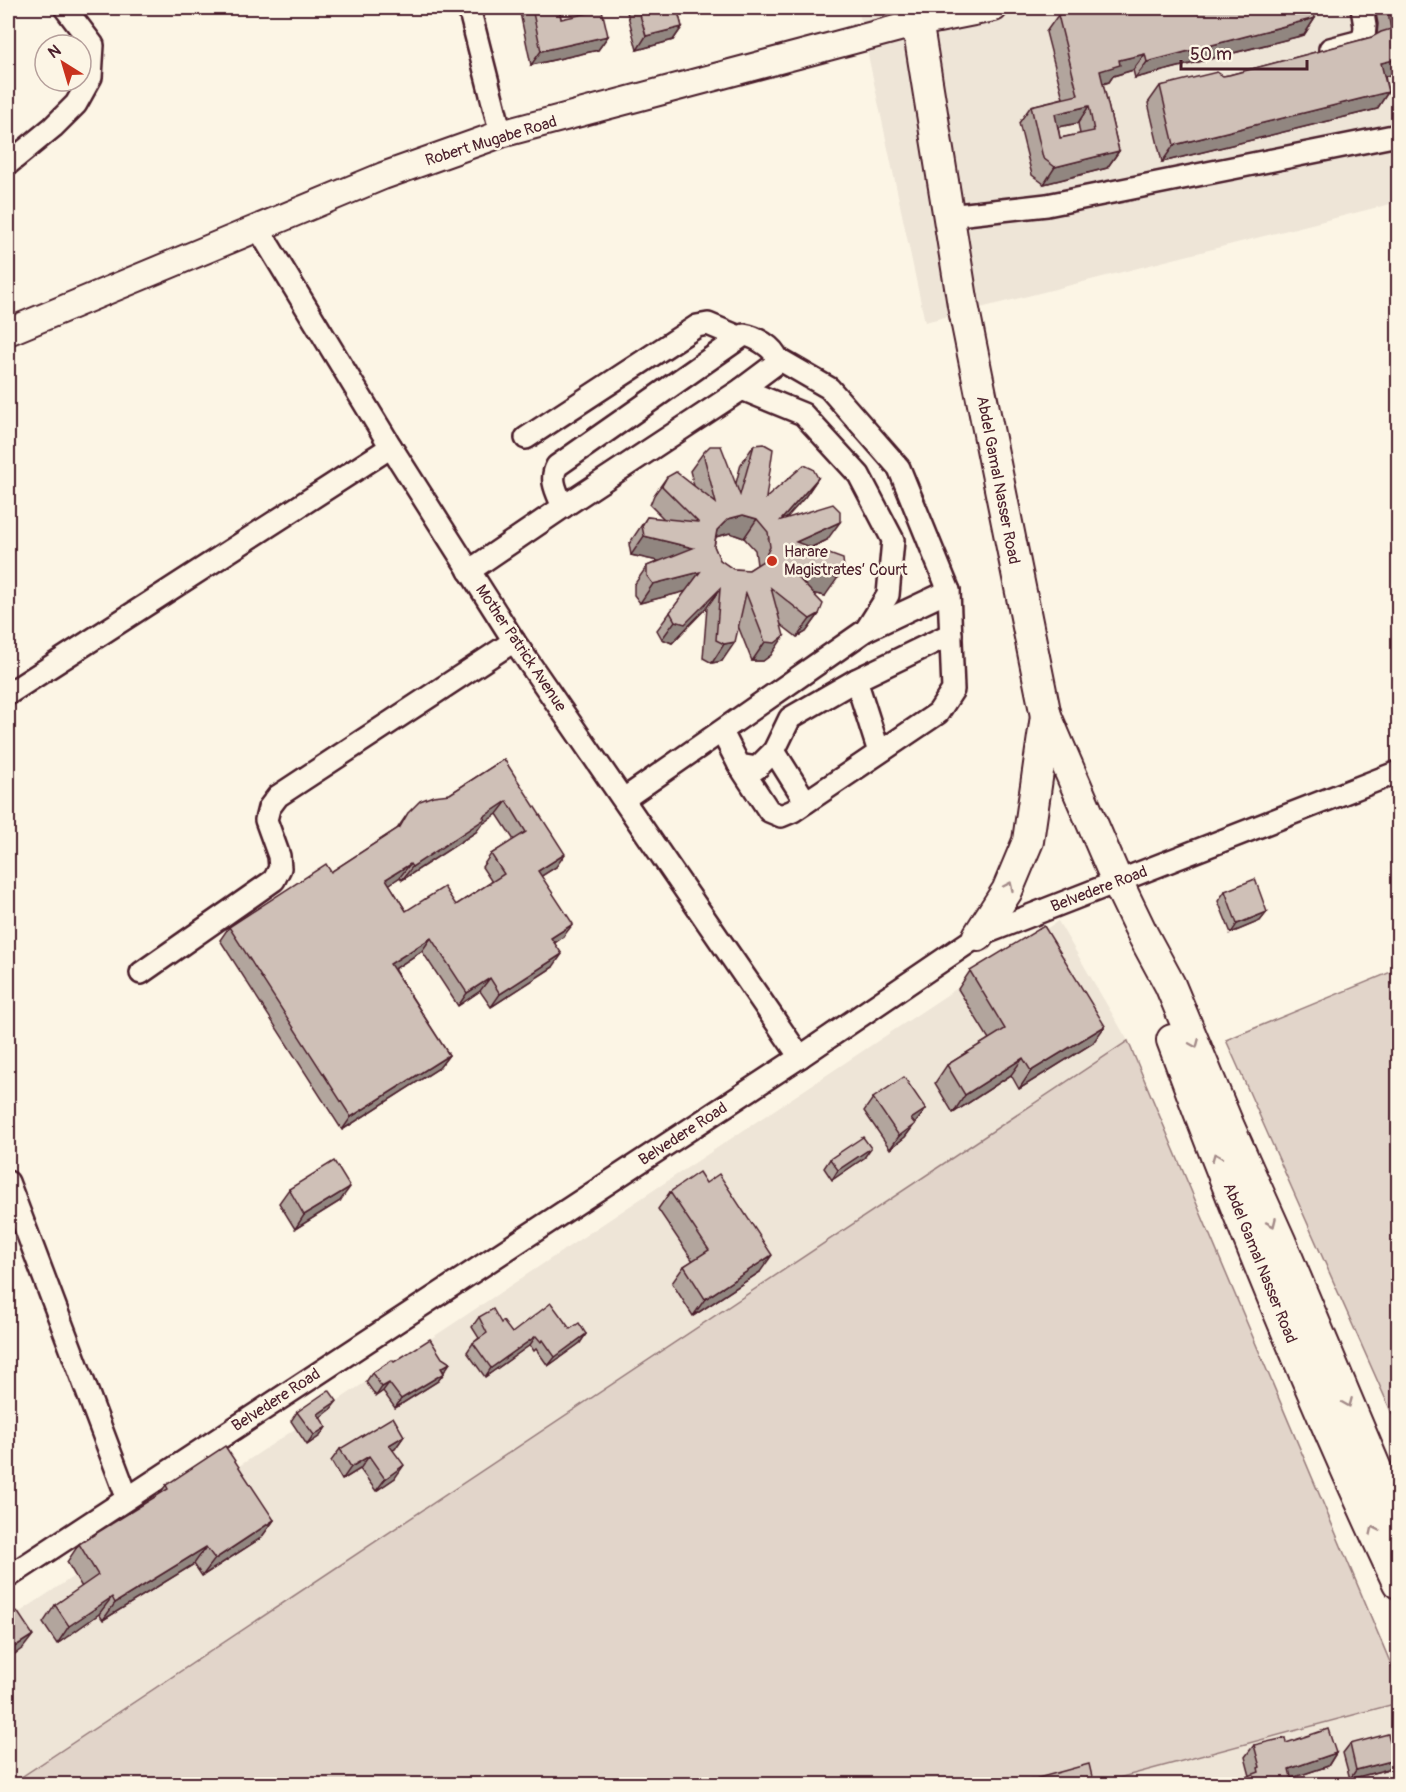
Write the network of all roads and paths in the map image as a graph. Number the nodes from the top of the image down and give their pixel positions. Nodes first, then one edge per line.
1 (65, 8) edge
2 (470, 8) edge
3 (994, 8) edge
4 (1362, 8) edge
5 (916, 15) edge
6 (1313, 54) edge
7 (501, 135) junction
8 (1398, 135) edge
9 (8, 164) edge
10 (948, 216) junction
11 (258, 228) junction
12 (8, 332) edge
13 (739, 337) junction
14 (777, 358) junction
15 (742, 389) junction
16 (526, 438) dead end
17 (391, 447) junction
18 (563, 507) junction
19 (469, 571) junction
20 (949, 591) junction
21 (866, 630) junction
22 (951, 634) junction
23 (514, 641) junction
24 (856, 680) junction
25 (8, 694) edge
26 (1046, 716) junction
27 (722, 732) junction
28 (774, 751) junction
29 (879, 752) junction
30 (739, 765) junction
31 (1398, 772) edge
32 (624, 799) junction
33 (806, 802) junction
34 (1118, 881) junction
35 (1143, 935) junction
36 (978, 936) junction
37 (141, 973) dead end
38 (800, 1058) junction
39 (8, 1182) edge
40 (127, 1497) junction
41 (1398, 1521) edge
42 (8, 1576) edge
43 (1398, 1582) edge

1 - 9 street
2 - 7 street
3 - 5 main road, Robert Mugabe Road
4 - 6 street
5 - 7 main road, Robert Mugabe Road
5 - 10 highway, Abdel Gamal Nasser Road
7 - 11 main road, Robert Mugabe Road
8 - 10 street
10 - 26 highway, Abdel Gamal Nasser Road
11 - 12 main road, Robert Mugabe Road
11 - 17 street, Mother Patrick Avenue
13 - 14 street
13 - 16 street
13 - 18 street
14 - 15 street
14 - 20 street
15 - 18 street
15 - 21 street
17 - 19 street, Mother Patrick Avenue
17 - 25 street
18 - 19 street
19 - 23 street, Mother Patrick Avenue
20 - 21 street
20 - 22 street
21 - 27 street
22 - 24 street
22 - 29 street
23 - 32 street, Mother Patrick Avenue
23 - 37 street
24 - 28 street
24 - 29 street
26 - 34 highway, Abdel Gamal Nasser Road
36 -> 26 highway
27 - 30 street
27 - 32 street
28 - 30 street
28 - 33 street
29 - 33 street
30 - 33 street
31 - 34 street, Belvedere Road
32 - 38 street, Mother Patrick Avenue
34 - 35 highway, Abdel Gamal Nasser Road
34 - 36 street, Belvedere Road
35 -> 41 highway, Abdel Gamal Nasser Road
43 -> 35 highway, Abdel Gamal Nasser Road
36 - 38 street, Belvedere Road
38 - 40 street, Belvedere Road
39 - 40 street
40 - 42 street, Belvedere Road

